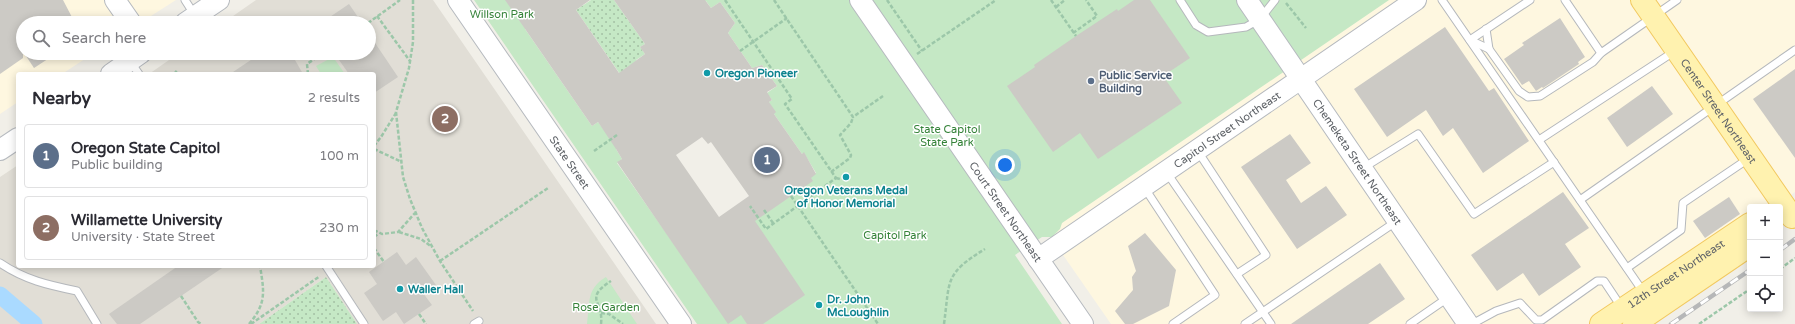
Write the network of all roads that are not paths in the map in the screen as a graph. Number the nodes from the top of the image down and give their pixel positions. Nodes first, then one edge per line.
1 (115, 0) edge
2 (219, 0) edge
3 (458, 0) edge
4 (860, 0) edge
5 (1180, 0) edge
6 (1247, 0) edge
7 (1275, 0) edge
8 (1416, 0) edge
9 (1442, 0) edge
10 (1530, 0) edge
11 (1565, 0) edge
12 (1677, 0) edge
13 (1648, 8) edge
14 (189, 13) edge
15 (126, 16) edge
16 (1260, 19) junction
17 (1486, 29) junction
18 (1470, 40) junction
19 (1489, 49) junction
20 (1676, 50) junction
21 (1795, 50) edge
22 (1601, 52) junction
23 (137, 63) edge
24 (116, 72) edge
25 (1302, 78) junction
26 (1715, 105) junction
27 (16, 139) edge
28 (1539, 140) junction
29 (0, 150) edge
30 (1197, 150) junction
31 (1751, 157) junction
32 (1554, 162) junction
33 (1361, 169) junction
34 (1166, 171) junction
35 (1144, 186) junction
36 (1580, 200) junction
37 (1787, 211) edge
38 (1397, 221) junction
39 (1747, 226) edge
40 (1747, 247) edge
41 (1038, 259) junction
42 (0, 263) edge
43 (327, 268) edge
44 (1627, 268) junction
45 (1237, 274) junction
46 (1645, 294) junction
47 (1449, 297) junction
48 (1263, 312) junction
49 (1628, 317) edge
50 (97, 324) edge
51 (364, 324) edge
52 (681, 324) edge
53 (1083, 324) edge
54 (1173, 324) edge
55 (1245, 324) edge
56 (1272, 324) edge
57 (1410, 324) edge
58 (1468, 324) edge
59 (1472, 324) edge
60 (1601, 324) edge

1 - 15 street
2 - 14 street
3 - 52 street, State Street
4 - 41 street, Court Street Northeast
5 - 16 lane
6 - 16 street, Chemeketa Street Northeast
7 - 16 lane
8 - 25 street, Capitol Street Northeast
9 - 18 lane
10 - 17 lane
11 - 22 lane
12 - 13 lane
13 - 20 main road, Center Street Northeast
13 - 22 lane
16 - 25 street, Chemeketa Street Northeast
17 - 18 lane
17 - 19 lane
18 - 19 lane
18 - 28 lane
19 - 22 lane
20 - 26 main road, Center Street Northeast
20 - 28 lane
21 - 26 lane
23 - 24 street
25 - 30 street, Capitol Street Northeast
25 - 33 street, Chemeketa Street Northeast
26 - 31 main road, Center Street Northeast
26 - 36 lane
27 - 29 street
28 - 32 lane
30 - 34 street, Capitol Street Northeast
30 - 45 lane
31 - 37 main road, Center Street Northeast
31 - 44 lane
32 - 33 lane
32 - 36 lane
33 - 38 street, Chemeketa Street Northeast
34 - 35 street, Capitol Street Northeast
34 - 45 lane
35 - 41 street, Capitol Street Northeast
35 - 54 lane
36 - 44 lane
38 - 47 street, Chemeketa Street Northeast
38 - 48 lane
39 - 46 main road, 12th Street Northeast
40 - 49 main road, 12th Street Northeast
41 - 53 street, Court Street Northeast
42 - 50 lane
43 - 51 lane
44 - 46 lane
45 - 48 lane
46 - 49 main road, 12th Street Northeast
47 - 57 lane
47 - 58 street, Chemeketa Street Northeast
48 - 55 lane
48 - 56 lane
49 - 59 lane
49 - 60 main road, 12th Street Northeast

